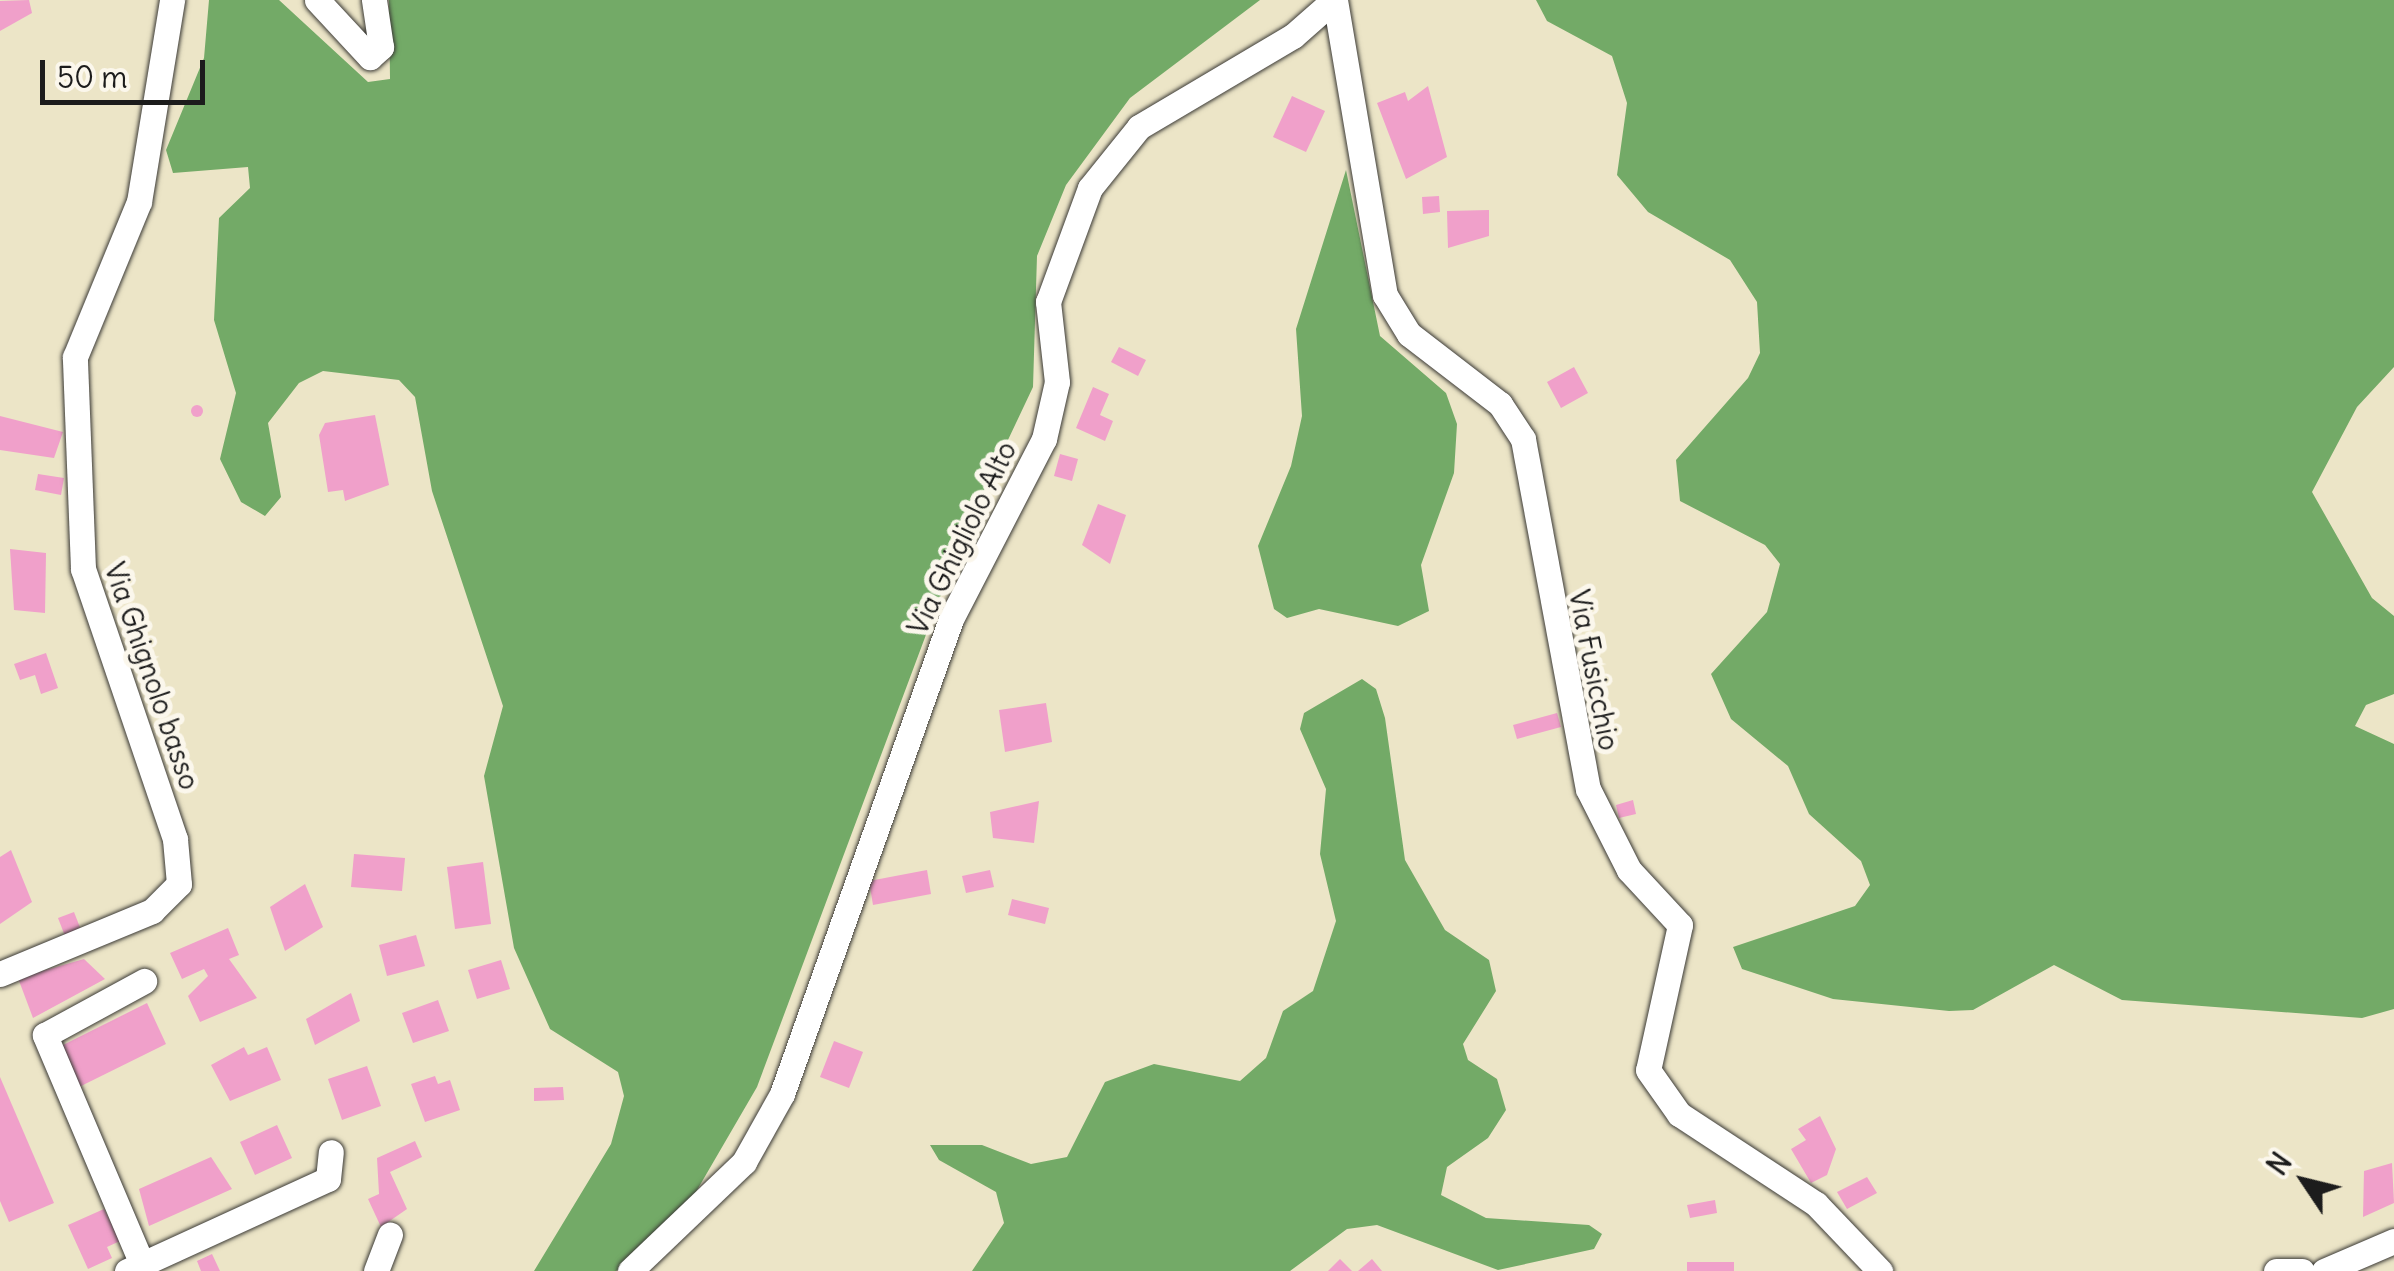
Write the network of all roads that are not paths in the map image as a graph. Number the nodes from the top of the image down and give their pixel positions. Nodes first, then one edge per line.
1 (172, 0) edge
2 (317, 0) edge
3 (374, 0) edge
4 (1334, 0) edge
5 (0, 974) edge
6 (144, 981) dead end
7 (332, 1152) dead end
8 (390, 1235) dead end
9 (2394, 1241) edge
10 (134, 1268) edge
11 (376, 1271) edge
12 (630, 1271) edge
13 (1880, 1271) edge
14 (2276, 1271) edge
15 (2302, 1271) edge
16 (2324, 1271) edge

1 - 5 street, Via Ghignolo basso
2 - 3 street
4 - 12 street, Via Ghigliolo Alto
4 - 13 street, Via Fusicchio
6 - 10 street
7 - 10 street
8 - 11 street
9 - 16 street
14 - 15 street

